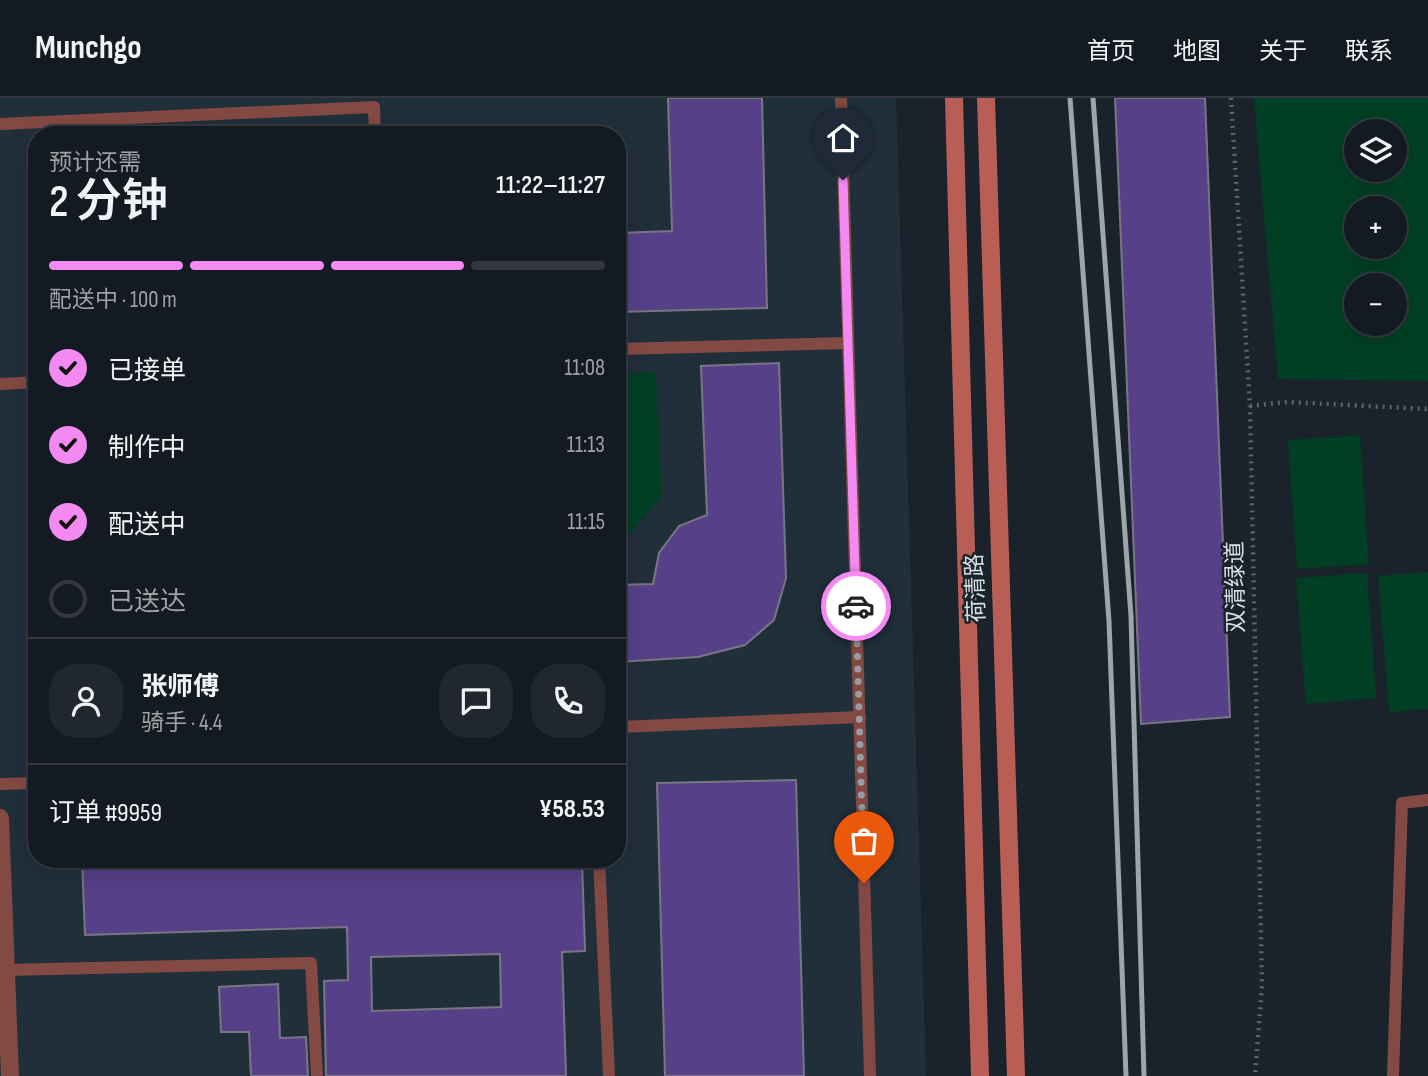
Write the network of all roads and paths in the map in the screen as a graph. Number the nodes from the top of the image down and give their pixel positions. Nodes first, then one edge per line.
1 (841, 98) edge
2 (954, 98) edge
3 (986, 98) edge
4 (1231, 98) edge
5 (374, 103) edge
6 (0, 124) edge
7 (375, 126) edge
8 (848, 343) junction
9 (626, 349) edge
10 (28, 382) edge
11 (0, 384) edge
12 (1250, 406) junction
13 (1428, 409) edge
14 (860, 717) junction
15 (626, 727) edge
16 (28, 783) edge
17 (0, 784) edge
18 (1428, 800) edge
19 (0, 818) edge
20 (599, 868) edge
21 (6, 970) junction
22 (10, 1076) edge
23 (317, 1076) edge
24 (609, 1076) edge
25 (870, 1076) edge
26 (980, 1076) edge
27 (1016, 1076) edge
28 (1255, 1076) edge
29 (1393, 1076) edge

1 - 8 lane
2 - 26 main road, 荷清路
3 - 27 main road, 荷清路
4 - 12 path, 双清绿道
5 - 6 lane
5 - 7 lane
8 - 9 lane
8 - 14 lane
10 - 11 lane
12 - 13 path
12 - 28 path, 双清绿道
14 - 15 lane
14 - 25 lane
16 - 17 lane
18 - 29 lane
19 - 21 street
20 - 24 lane
21 - 22 street
21 - 23 lane

